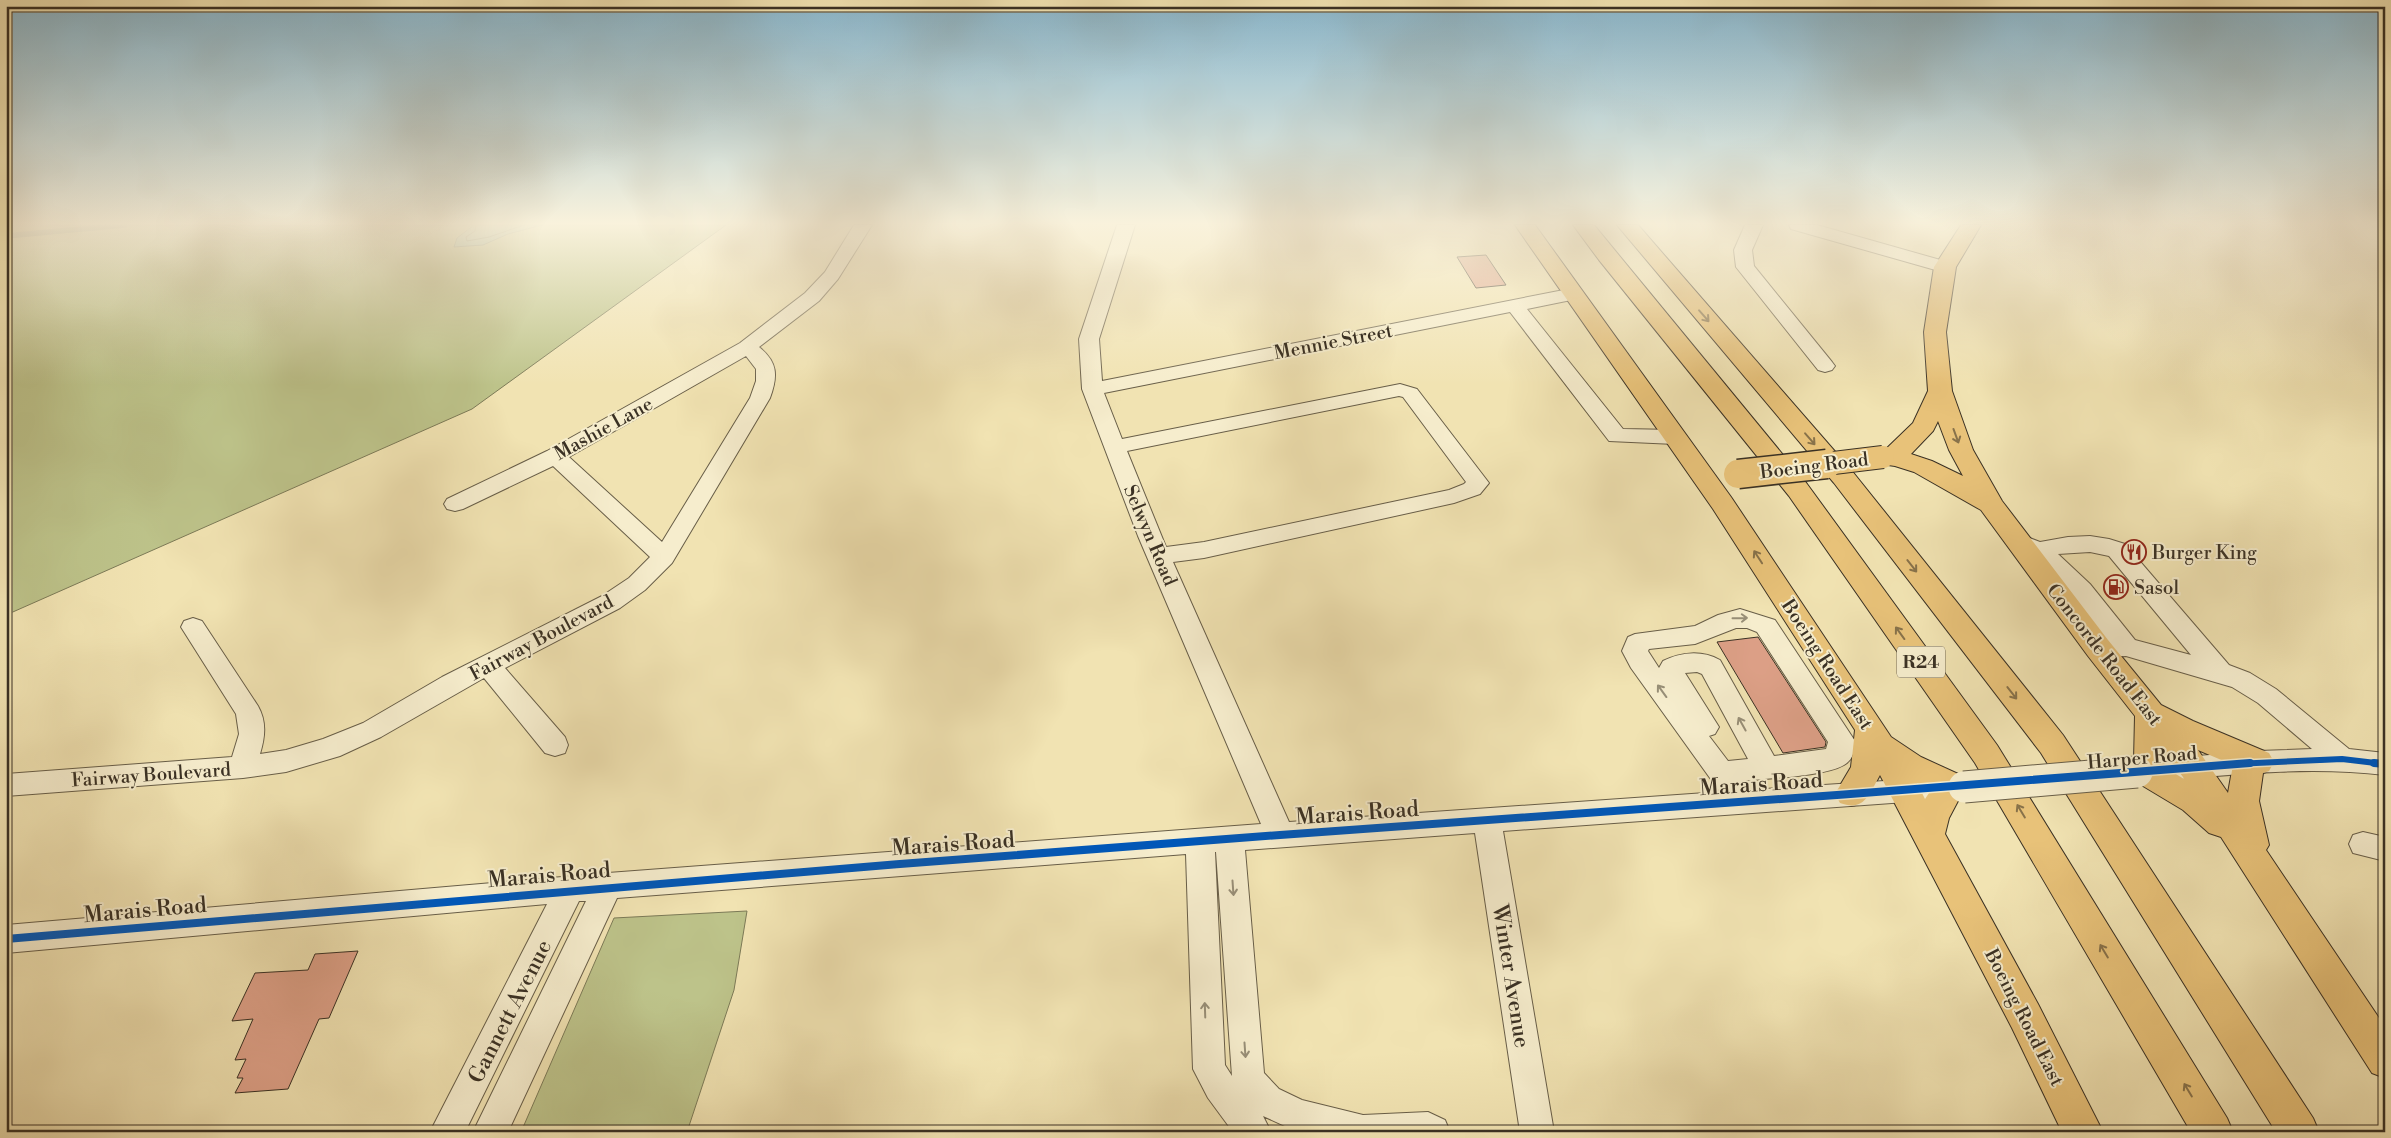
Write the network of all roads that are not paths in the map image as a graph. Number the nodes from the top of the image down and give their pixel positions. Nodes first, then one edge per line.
1 (829, 278) edge
2 (1109, 278) edge
3 (1563, 278) edge
4 (1624, 278) edge
5 (1672, 278) edge
6 (1754, 278) edge
7 (1944, 278) edge
8 (1574, 294) junction
9 (1514, 305) junction
10 (747, 347) junction
11 (1825, 366) dead end
12 (1092, 389) junction
13 (1641, 389) junction
14 (1940, 390) junction
15 (1676, 437) junction
16 (1114, 447) junction
17 (555, 456) junction
18 (1889, 456) junction
19 (1736, 475) junction
20 (1722, 503) junction
21 (455, 504) dead end
22 (1991, 505) junction
23 (2037, 552) junction
24 (1159, 556) junction
25 (664, 557) junction
26 (193, 627) dead end
27 (2112, 647) junction
28 (488, 665) junction
29 (2220, 672) junction
30 (2147, 710) junction
31 (1876, 738) junction
32 (555, 745) dead end
33 (2342, 759) junction
34 (2253, 762) junction
35 (2385, 764) edge
36 (1766, 766) junction
37 (243, 767) junction
38 (2194, 768) junction
39 (1727, 771) junction
40 (2144, 771) junction
41 (6, 785) edge
42 (1956, 788) junction
43 (1903, 791) junction
44 (1850, 794) junction
45 (1742, 802) junction
46 (1486, 820) junction
47 (1280, 835) junction
48 (1928, 835) junction
49 (1215, 841) junction
50 (2249, 851) junction
51 (608, 886) junction
52 (570, 890) junction
53 (6, 939) edge
54 (2385, 1060) edge
55 (447, 1132) edge
56 (490, 1132) edge
57 (1254, 1132) edge
58 (1434, 1132) edge
59 (1538, 1132) edge
60 (2083, 1132) edge
61 (2213, 1132) edge
62 (2299, 1132) edge

1 - 10 street
2 - 12 street, Selwyn Road
3 - 8 main road, Boeing Road East
61 -> 4 main road, R24
5 -> 62 main road, R24
6 - 11 street
7 - 14 main road
8 - 9 street, Mennie Street
8 - 13 main road, Boeing Road East
9 - 12 street, Mennie Street
9 - 15 street
10 - 17 street, Mashie Lane
10 - 25 street, Fairway Boulevard
12 - 16 street, Selwyn Road
13 - 15 main road, Boeing Road East
13 - 19 main road, Boeing Road
14 - 18 main road, Boeing Road
14 -> 22 main road, Concorde Road East
15 - 20 main road, Boeing Road East
16 - 24 street, Selwyn Road
16 - 24 street
17 - 21 street, Mashie Lane
17 - 25 street
18 - 19 main road, Boeing Road, bridge
18 - 22 main road, Boeing Road
19 - 20 main road, Boeing Road
31 -> 20 main road, Boeing Road East
22 - 23 main road, Concorde Road East
23 - 27 main road, Concorde Road East
23 - 27 street
23 - 29 street
24 - 47 street, Selwyn Road
25 - 28 street, Fairway Boulevard
26 - 37 street
27 - 29 street
27 - 30 main road, Concorde Road East
28 - 32 street
28 - 37 street, Fairway Boulevard
29 - 33 street
30 - 34 main road
30 - 38 main road, Concorde Road East
30 - 40 main road
31 - 42 main road
31 - 43 main road, Boeing Road East
31 - 44 main road
33 - 34 street, Harper Road
33 - 35 street, Harper Road
34 - 38 street, Harper Road
34 - 50 main road
36 - 39 street
36 -> 39 street
39 -> 36 street
37 - 41 street, Fairway Boulevard
38 - 40 street, Harper Road
38 - 50 main road, Concorde Road East
39 - 45 street
40 - 42 street, Harper Road, bridge
40 - 50 main road
42 - 43 street, Harper Road
42 - 48 main road
43 - 44 street, Marais Road
43 - 48 main road, Boeing Road East
44 - 45 street, Marais Road
45 - 46 street, Marais Road
46 - 47 street, Marais Road
46 - 59 street, Winter Avenue
47 - 49 street, Marais Road
48 - 60 main road, Boeing Road East
49 - 51 street, Marais Road
57 -> 49 street
49 -> 58 street
50 - 54 main road, Concorde Road East
51 - 52 street, Marais Road
51 - 56 street
52 - 53 street, Marais Road
52 - 55 street, Gannett Avenue

